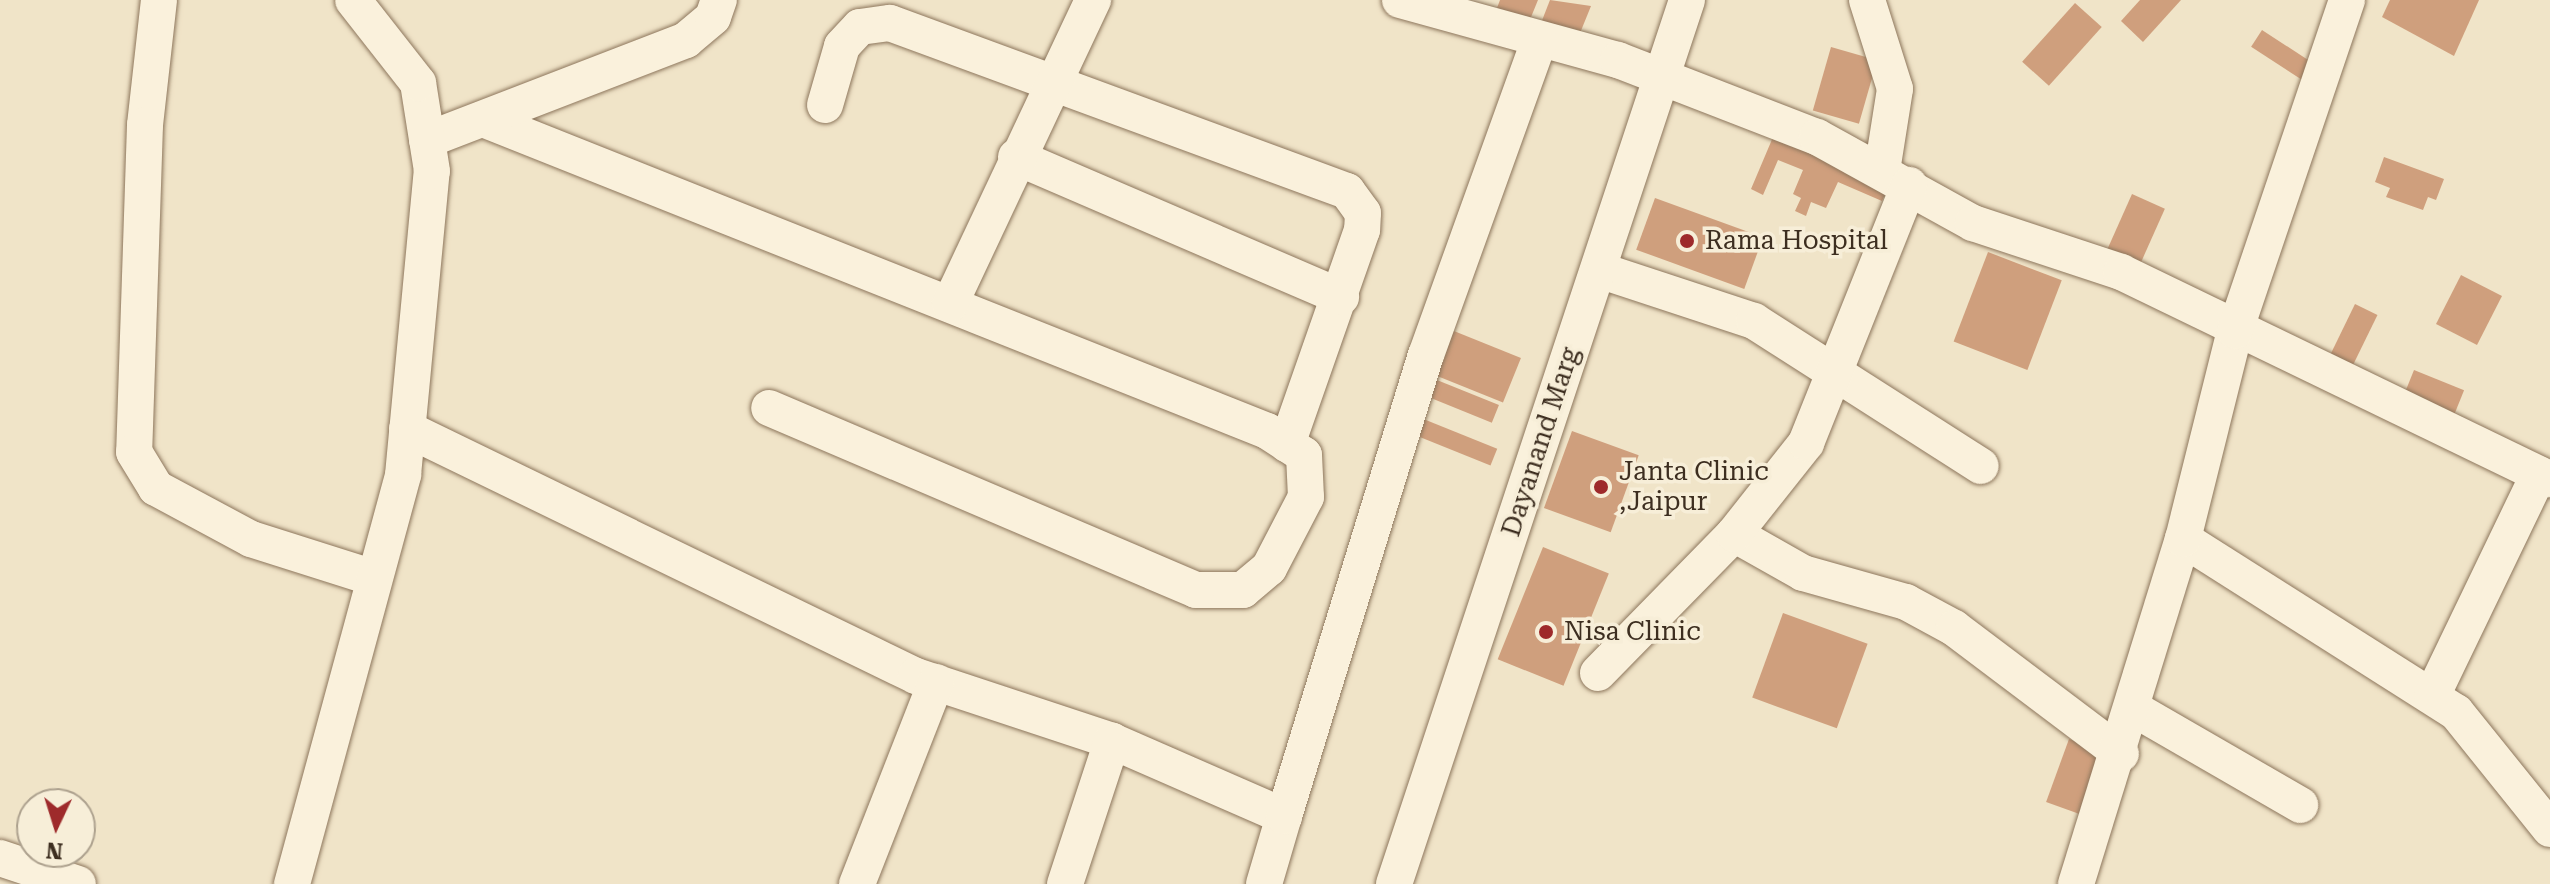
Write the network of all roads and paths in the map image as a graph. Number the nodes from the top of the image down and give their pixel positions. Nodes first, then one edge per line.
1 (159, 0) edge
2 (353, 0) edge
3 (719, 0) edge
4 (1093, 0) edge
5 (1400, 0) edge
6 (1687, 0) edge
7 (1867, 0) edge
8 (2347, 0) edge
9 (1539, 41) junction
10 (1663, 75) junction
11 (1054, 82) junction
12 (825, 105) dead end
13 (483, 119) junction
14 (427, 140) junction
15 (1016, 157) junction
16 (1896, 178) junction
17 (1599, 270) junction
18 (1341, 297) junction
19 (950, 304) junction
20 (2235, 331) junction
21 (1836, 370) junction
22 (769, 408) dead end
23 (407, 429) junction
24 (1287, 444) junction
25 (1981, 466) dead end
26 (2545, 477) edge
27 (1734, 534) junction
28 (2183, 539) junction
29 (374, 578) junction
30 (1598, 673) dead end
31 (936, 682) junction
32 (2432, 696) junction
33 (2134, 709) junction
34 (1112, 741) junction
35 (2121, 754) junction
36 (2300, 805) dead end
37 (1284, 816) junction
38 (2550, 829) edge
39 (0, 858) edge
40 (1401, 883) edge
41 (78, 884) edge
42 (292, 884) edge
43 (857, 884) edge
44 (1065, 884) edge
45 (1264, 884) edge
46 (2076, 884) edge

1 - 29 street
2 - 14 street
3 - 13 street
4 - 11 street
5 - 9 street
6 - 10 street, Dayanand Marg
7 - 16 street
8 - 20 street
9 - 10 street
9 - 37 street
10 - 16 street
10 - 17 street, Dayanand Marg
11 - 12 street
11 - 15 street
11 - 18 street
13 - 14 street
13 - 19 street
14 - 23 street
15 - 18 street
15 - 19 street
16 - 20 street
16 - 21 street
17 - 21 street
17 - 40 street, Dayanand Marg
18 - 24 street
19 - 24 street
20 - 26 street
20 - 28 street
21 - 25 street
21 - 27 street
22 - 24 street
23 - 29 street
23 - 31 street
26 - 32 street
27 - 30 street
27 - 35 street
28 - 32 street
28 - 33 street
29 - 42 street
31 - 34 street
31 - 43 street
32 - 38 street
33 - 35 street
33 - 36 street
34 - 37 street
34 - 44 street
35 - 46 street
37 - 45 street
39 - 41 street

